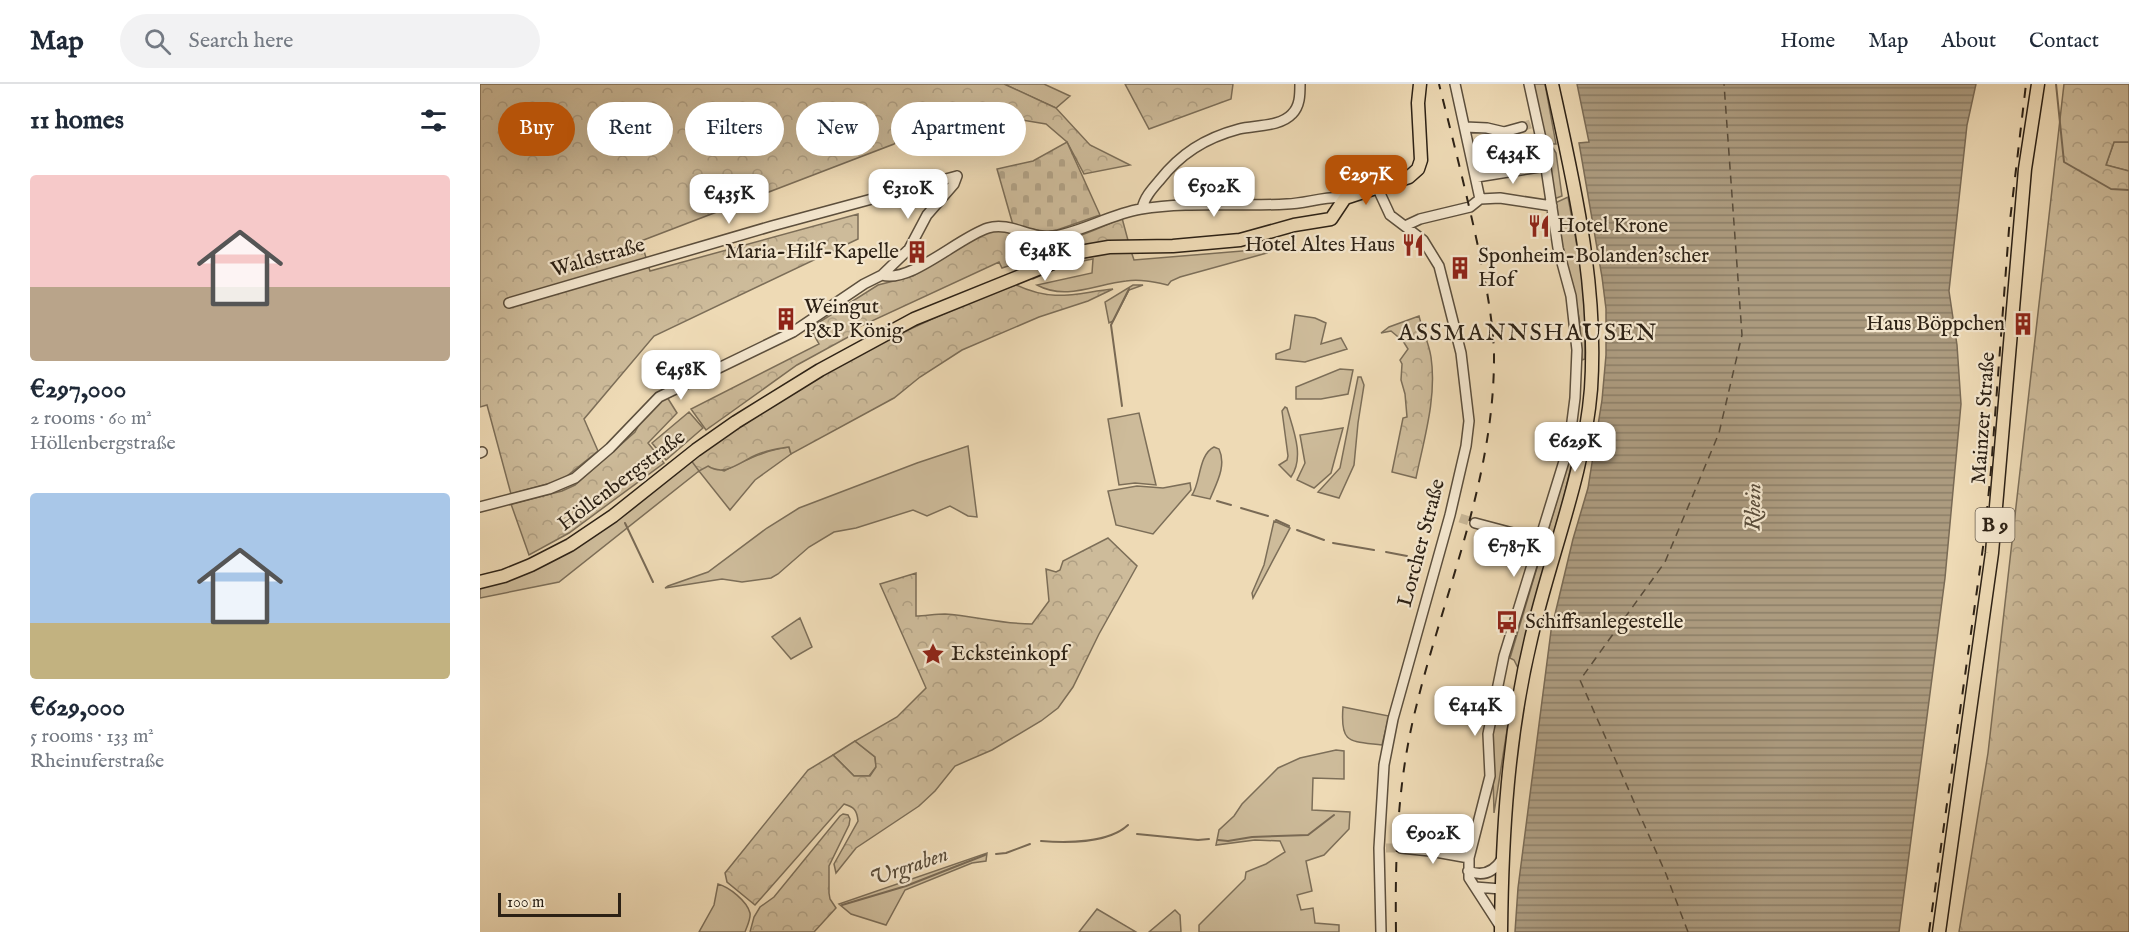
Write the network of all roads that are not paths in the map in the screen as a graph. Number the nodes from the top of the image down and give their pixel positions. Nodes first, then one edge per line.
1 (1300, 84) edge
2 (1420, 84) edge
3 (1455, 84) edge
4 (1529, 84) edge
5 (1552, 84) edge
6 (2037, 84) edge
7 (1465, 127) junction
8 (1522, 127) tunnel mouth
9 (1546, 166) junction
10 (1477, 177) junction
11 (1377, 187) junction
12 (1345, 198) junction
13 (1480, 199) junction
14 (1552, 206) junction
15 (1142, 209) junction
16 (1405, 226) junction
17 (882, 275) junction
18 (509, 303) dead end
19 (480, 507) edge
20 (1475, 523) tunnel mouth
21 (1539, 540) junction
22 (480, 582) edge
23 (1401, 848) tunnel mouth
24 (1468, 858) junction
25 (1502, 859) junction
26 (1468, 871) junction
27 (1475, 887) junction
28 (1501, 889) junction
29 (1501, 930) edge
30 (1381, 932) edge
31 (1939, 932) edge

1 - 15 street
2 - 11 main road, Höllenbergstraße
3 - 7 street
4 - 9 street
5 - 25 main road
6 - 31 main road, Mainzer Straße / B 9
7 - 8 street
7 - 10 street
9 - 10 street
9 - 14 street
10 - 13 street
11 - 12 main road, Höllenbergstraße
11 - 16 street, Lorcher Straße
12 - 15 street
12 - 22 main road, Höllenbergstraße
13 - 14 street
13 - 16 street
14 - 21 street
15 - 17 street
16 - 30 street, Lorcher Straße
17 - 18 street, Waldstraße
17 - 19 street
20 - 21 street
21 - 24 street
23 - 24 street
24 - 26 street
25 - 26 street
25 - 28 main road
26 - 27 street
27 - 28 street
27 - 29 street
28 - 29 main road

